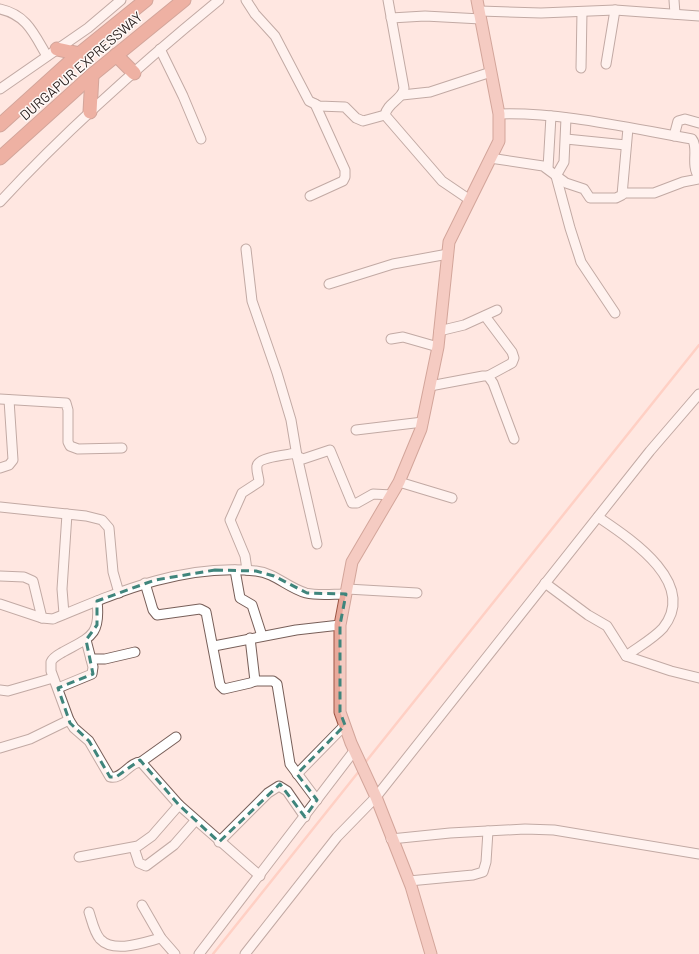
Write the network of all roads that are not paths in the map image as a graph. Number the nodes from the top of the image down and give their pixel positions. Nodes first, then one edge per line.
1 (121, 0) edge
2 (146, 0) edge
3 (184, 0) edge
4 (219, 0) edge
5 (246, 0) edge
6 (388, 0) edge
7 (674, 0) edge
8 (0, 9) edge
9 (479, 10) edge
10 (615, 10) junction
11 (582, 12) junction
12 (675, 14) junction
13 (699, 16) edge
14 (391, 18) junction
15 (160, 49) junction
16 (52, 53) junction
17 (80, 54) junction
18 (116, 55) junction
19 (606, 64) dead end
20 (581, 68) dead end
21 (134, 72) junction
22 (491, 72) junction
23 (92, 75) junction
24 (0, 89) edge
25 (402, 94) junction
26 (314, 104) junction
27 (90, 112) junction
28 (499, 114) junction
29 (385, 115) junction
30 (551, 116) junction
31 (566, 118) junction
32 (699, 123) edge
33 (0, 125) edge
34 (628, 128) junction
35 (674, 136) junction
36 (201, 139) dead end
37 (566, 139) junction
38 (626, 145) junction
39 (0, 158) edge
40 (490, 158) junction
41 (548, 168) junction
42 (556, 176) junction
43 (699, 178) edge
44 (623, 193) junction
45 (310, 196) dead end
46 (470, 200) junction
47 (0, 202) edge
48 (246, 249) dead end
49 (448, 254) junction
50 (329, 284) dead end
51 (497, 310) dead end
52 (615, 313) dead end
53 (485, 316) junction
54 (440, 331) junction
55 (392, 339) dead end
56 (438, 347) junction
57 (488, 376) junction
58 (430, 386) junction
59 (699, 394) edge
60 (4, 400) edge
61 (422, 422) junction
62 (356, 430) dead end
63 (514, 439) dead end
64 (122, 448) dead end
65 (296, 454) junction
66 (0, 468) edge
67 (399, 482) junction
68 (392, 495) junction
69 (452, 498) dead end
70 (0, 507) edge
71 (67, 514) junction
72 (598, 518) junction
73 (317, 544) dead end
74 (235, 570) junction
75 (247, 570) junction
76 (0, 576) edge
77 (545, 582) junction
78 (145, 583) junction
79 (346, 592) junction
80 (119, 593) junction
81 (417, 593) dead end
82 (97, 601) junction
83 (0, 604) edge
84 (64, 614) junction
85 (42, 618) junction
86 (340, 624) junction
87 (262, 636) junction
88 (250, 638) junction
89 (86, 640) junction
90 (214, 646) junction
91 (135, 652) dead end
92 (626, 656) junction
93 (91, 659) junction
94 (53, 678) junction
95 (699, 678) edge
96 (255, 681) junction
97 (58, 688) junction
98 (0, 690) edge
99 (68, 720) junction
100 (345, 725) junction
101 (176, 737) dead end
102 (0, 748) edge
103 (355, 753) junction
104 (141, 762) junction
105 (297, 774) junction
106 (375, 794) junction
107 (317, 800) junction
108 (178, 805) junction
109 (305, 817) junction
110 (195, 820) junction
111 (488, 831) junction
112 (391, 839) junction
113 (219, 842) junction
114 (134, 848) junction
115 (699, 854) edge
116 (79, 857) dead end
117 (260, 876) junction
118 (408, 881) junction
119 (142, 905) dead end
120 (89, 912) dead end
121 (161, 938) junction
122 (175, 954) edge
123 (199, 954) edge
124 (245, 954) edge
125 (431, 954) edge

1 - 16 street
2 - 17 highway, DURGAPUR EXPRESSWAY
3 - 18 highway, DURGAPUR EXPRESSWAY
4 - 15 street
5 - 26 street
6 - 14 street
7 - 12 street
8 - 16 street
9 - 11 street
9 - 14 street
9 - 22 main road
10 - 11 street
10 - 12 street
10 - 19 street
11 - 20 street
12 - 13 street
14 - 25 street
15 - 21 street
15 - 36 street
16 - 17 highway
16 - 24 street
17 - 33 highway, DURGAPUR EXPRESSWAY
18 - 21 highway
18 - 23 highway, DURGAPUR EXPRESSWAY
21 - 27 street
22 - 25 street
22 - 28 main road
23 - 27 highway
23 - 39 highway, DURGAPUR EXPRESSWAY
25 - 29 street
26 - 29 street
26 - 45 street
27 - 47 street
28 - 30 street
28 - 40 main road
29 - 46 street
30 - 31 street
30 - 41 street
31 - 34 street
31 - 37 street
32 - 35 street
34 - 35 street
34 - 38 street
35 - 43 street
37 - 38 street
37 - 42 street
38 - 44 street
40 - 41 street
40 - 46 main road
41 - 42 street
42 - 44 street
42 - 52 street
43 - 44 street
46 - 49 main road
48 - 65 street
49 - 50 street
49 - 54 main road
51 - 53 street
53 - 54 street
53 - 57 street
54 - 56 main road
55 - 56 street
56 - 58 main road
57 - 58 street
57 - 63 street
58 - 61 main road
59 - 72 street
60 - 64 street
60 - 66 street
61 - 62 street
61 - 67 main road
65 - 68 street
65 - 73 street
65 - 75 street
67 - 68 main road
67 - 69 street
68 - 79 main road
70 - 71 street
71 - 80 street
71 - 84 street
72 - 77 street
72 - 92 street
74 - 75 street
74 - 78 street
74 - 87 street
75 - 79 street
76 - 85 street
77 - 92 street
77 - 106 street
78 - 80 street
78 - 90 street
79 - 81 street
79 - 86 main road
80 - 82 street
82 - 84 street
82 - 89 street
83 - 85 street
84 - 85 street
86 - 87 street
86 - 100 main road
87 - 88 street
88 - 90 street
88 - 96 street
89 - 93 street
89 - 94 street
90 - 96 street
91 - 93 street
92 - 95 street
93 - 97 street
94 - 97 street
94 - 98 street
96 - 105 street
97 - 99 street
99 - 102 street
99 - 104 street
100 - 103 main road
100 - 105 street
101 - 104 street
103 - 106 main road
103 - 107 street
104 - 108 street
105 - 107 street
106 - 112 main road
106 - 124 street
107 - 109 street
108 - 110 street
108 - 114 street
109 - 113 street
109 - 117 street
110 - 113 street
110 - 114 street
111 - 112 street
111 - 115 street
111 - 118 street
112 - 118 main road
113 - 117 street
114 - 116 street
117 - 123 street
118 - 125 main road
119 - 121 street
120 - 121 street
121 - 122 street

